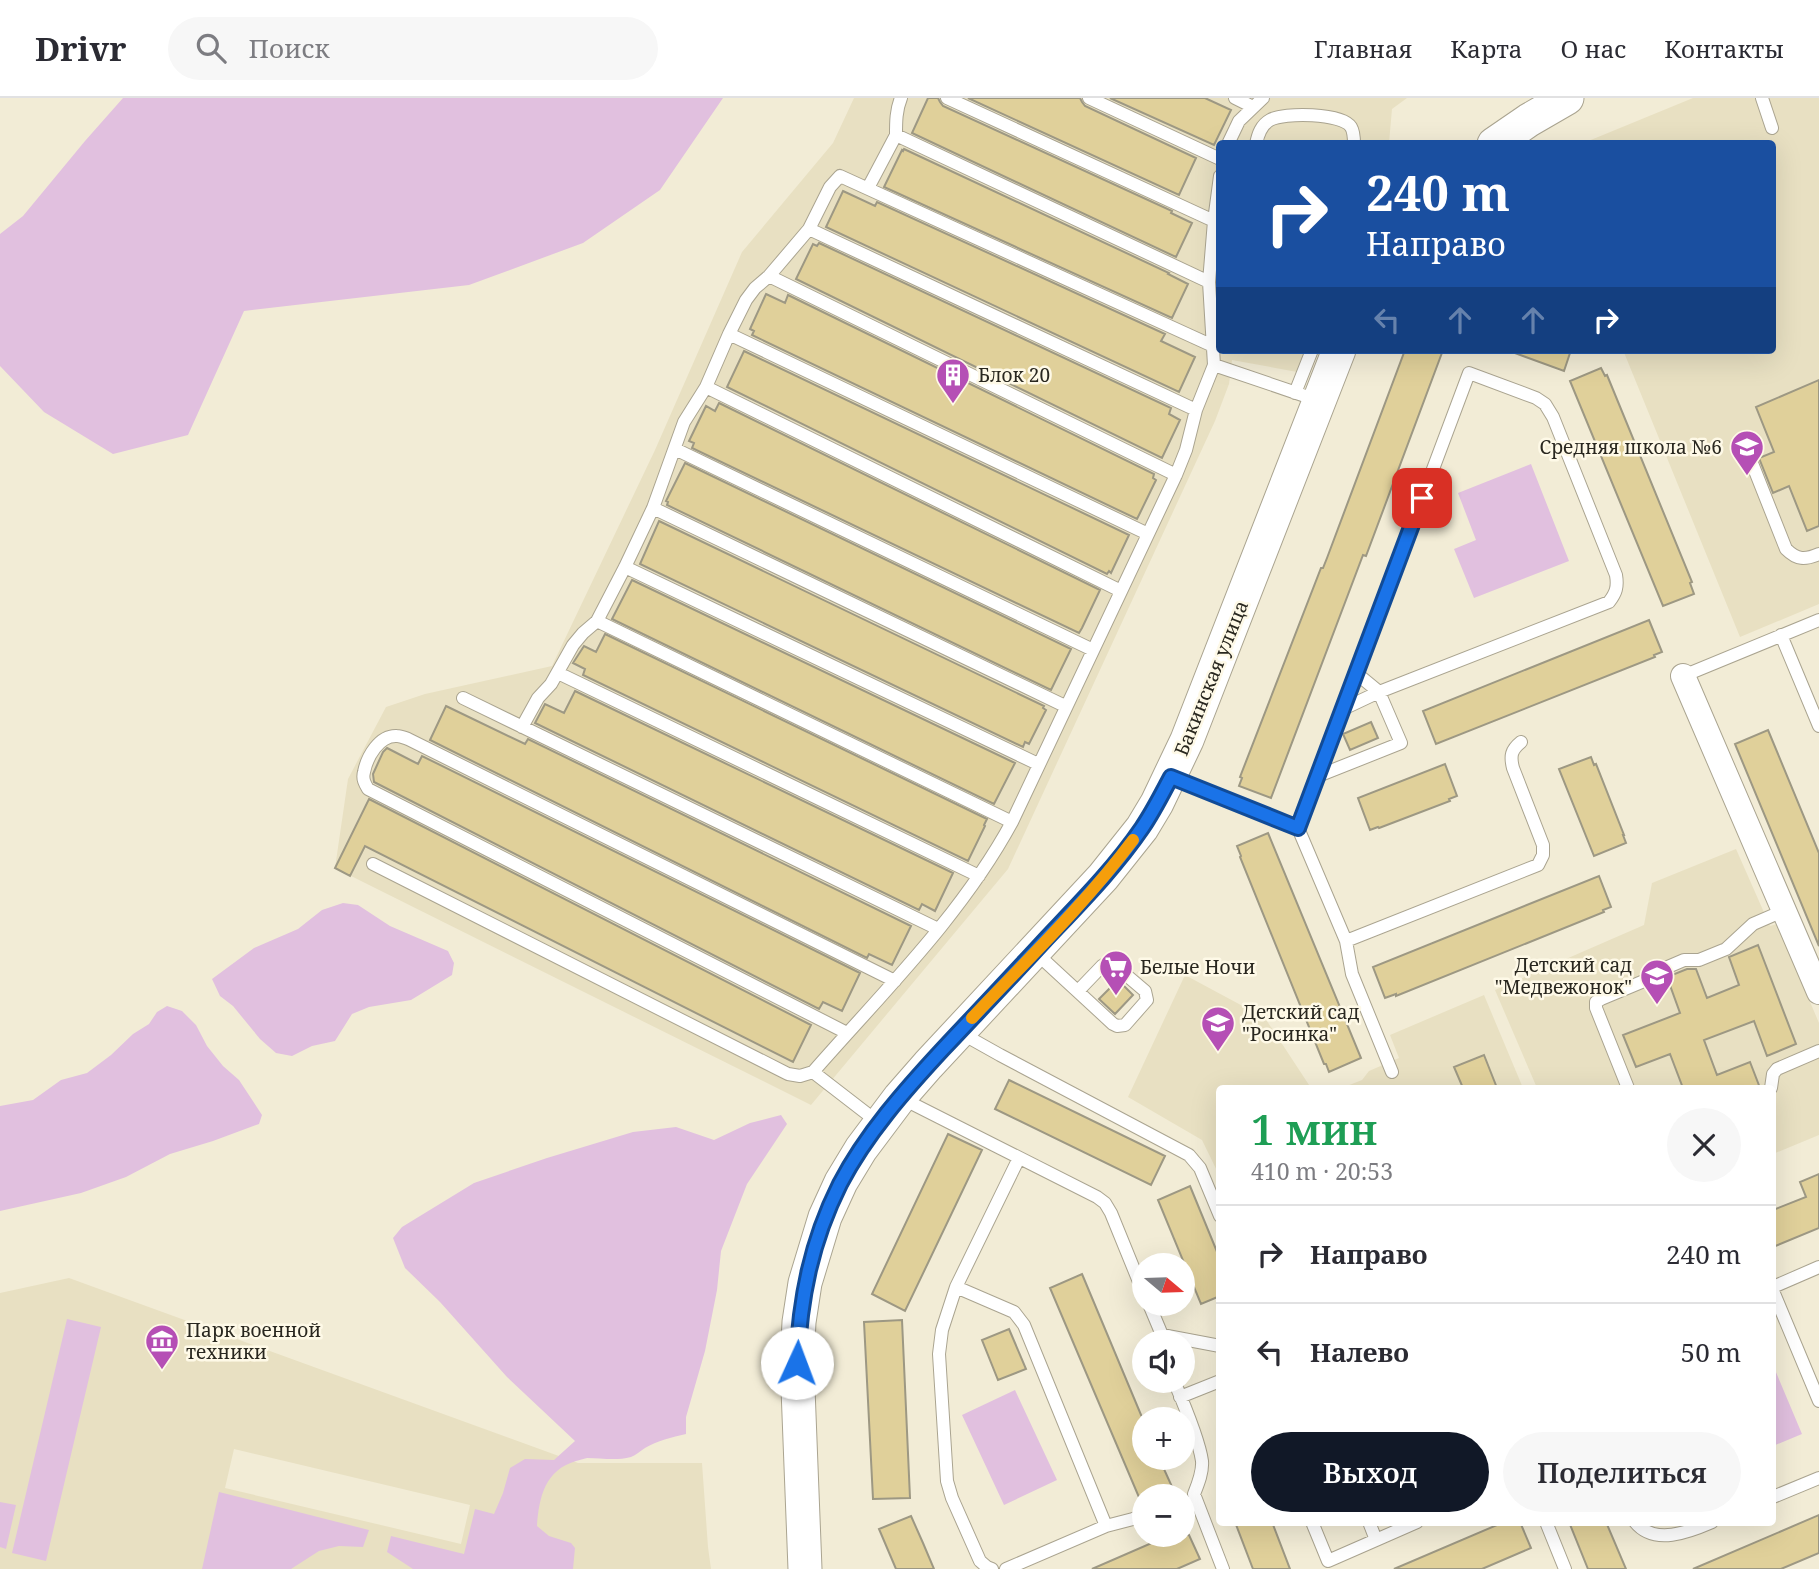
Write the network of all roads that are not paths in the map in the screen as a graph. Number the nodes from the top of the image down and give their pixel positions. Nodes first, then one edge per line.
1 (901, 98) edge
2 (947, 98) edge
3 (1089, 98) edge
4 (1235, 98) edge
5 (1762, 98) edge
6 (1559, 100) edge
7 (1258, 102) edge
8 (1772, 128) dead end
9 (896, 135) junction
10 (1230, 140) edge
11 (1256, 140) edge
12 (1354, 140) edge
13 (1500, 140) edge
14 (1216, 157) edge
15 (868, 188) junction
16 (1216, 206) edge
17 (1214, 221) junction
18 (809, 229) junction
19 (769, 276) junction
20 (1209, 282) junction
21 (729, 334) junction
22 (1213, 346) junction
23 (1312, 354) edge
24 (1336, 354) edge
25 (1214, 365) junction
26 (706, 387) junction
27 (1307, 397) junction
28 (1196, 410) junction
29 (1744, 443) dead end
30 (675, 449) junction
31 (1176, 475) junction
32 (653, 508) junction
33 (1148, 534) junction
34 (1819, 554) edge
35 (625, 568) junction
36 (1121, 591) junction
37 (1819, 620) edge
38 (597, 621) junction
39 (1781, 635) junction
40 (1093, 650) junction
41 (558, 673) junction
42 (1356, 673) junction
43 (1683, 676) joint
44 (1379, 692) junction
45 (463, 698) dead end
46 (1065, 706) junction
47 (1343, 709) junction
48 (1819, 726) edge
49 (522, 727) junction
50 (1521, 742) dead end
51 (1038, 764) junction
52 (1318, 776) junction
53 (1171, 777) junction
54 (1012, 822) junction
55 (1298, 828) junction
56 (373, 864) dead end
57 (979, 876) junction
58 (1783, 911) junction
59 (938, 929) junction
60 (1346, 942) junction
61 (1034, 952) junction
62 (895, 981) junction
63 (1078, 991) junction
64 (1819, 992) edge
65 (959, 1032) junction
66 (847, 1033) junction
67 (1819, 1051) edge
68 (813, 1072) junction
69 (1392, 1072) dead end
70 (1628, 1085) edge
71 (1771, 1085) edge
72 (900, 1097) junction
73 (880, 1124) junction
74 (1019, 1158) junction
75 (1216, 1206) edge
76 (1132, 1265) edge
77 (1819, 1267) edge
78 (956, 1287) junction
79 (1776, 1288) edge
80 (1776, 1296) edge
81 (1195, 1343) edge
82 (1216, 1346) edge
83 (1216, 1383) edge
84 (1178, 1393) edge
85 (1180, 1397) junction
86 (1819, 1401) edge
87 (1819, 1478) edge
88 (1194, 1484) edge
89 (1776, 1496) edge
90 (1195, 1509) edge
91 (1132, 1520) edge
92 (1106, 1526) junction
93 (1314, 1526) edge
94 (1371, 1526) edge
95 (1408, 1526) edge
96 (1548, 1526) edge
97 (1638, 1526) edge
98 (1700, 1526) edge
99 (1376, 1540) junction
100 (805, 1569) edge
101 (992, 1569) edge
102 (1006, 1569) edge
103 (1223, 1569) edge
104 (1565, 1569) edge

1 - 9 lane
2 - 17 lane
3 - 14 lane
4 - 7 lane
5 - 8 lane
6 - 13 street
7 - 10 lane
9 - 15 lane
9 - 20 lane
11 - 12 lane
15 - 18 lane
15 - 22 lane
16 - 17 lane
17 - 20 lane
18 - 19 lane
18 - 28 lane
19 - 21 lane
19 - 31 lane
20 - 22 lane
21 - 26 lane
21 - 33 lane
22 - 25 lane
23 - 27 lane
24 - 27 street, Бакинская улица
25 - 27 lane
25 - 28 lane
26 - 30 lane
26 - 36 lane
27 - 53 street, Бакинская улица
28 - 31 lane
29 - 34 lane
30 - 32 lane
30 - 40 lane
31 - 33 lane
32 - 35 lane
32 - 46 lane
33 - 36 lane
35 - 38 lane
35 - 51 lane
36 - 40 lane
37 - 39 lane
38 - 41 lane
38 - 54 lane
39 - 43 lane
39 - 48 lane
40 - 46 lane
41 - 49 lane
41 - 57 lane
42 - 44 lane
42 - 44 lane
42 - 47 lane
43 - 58 street
44 - 47 lane
44 - 52 lane
45 - 49 lane
46 - 51 lane
47 - 52 lane
49 - 59 lane
50 - 60 lane
51 - 54 lane
52 - 55 lane
53 - 55 lane
53 - 61 street, Бакинская улица
54 - 57 lane
55 - 60 lane
56 - 68 lane
57 - 59 lane
58 - 64 street
58 - 70 lane
59 - 62 lane
60 - 69 lane
61 - 63 lane
61 - 65 street, Бакинская улица
62 - 66 lane
62 - 66 lane
63 - 63 lane
65 - 72 street, Бакинская улица
65 - 75 lane
66 - 68 lane
67 - 71 lane
68 - 73 lane
72 - 73 street, Бакинская улица
72 - 74 lane
73 - 100 street, Бакинская улица
74 - 76 lane
74 - 78 lane
77 - 79 lane
78 - 92 lane
78 - 101 lane
80 - 86 lane
81 - 82 lane
83 - 85 lane
84 - 85 lane
85 - 88 lane
87 - 89 lane
90 - 103 lane
91 - 92 lane
92 - 102 lane
93 - 99 lane
94 - 99 lane
95 - 99 lane
96 - 104 lane
97 - 98 lane

